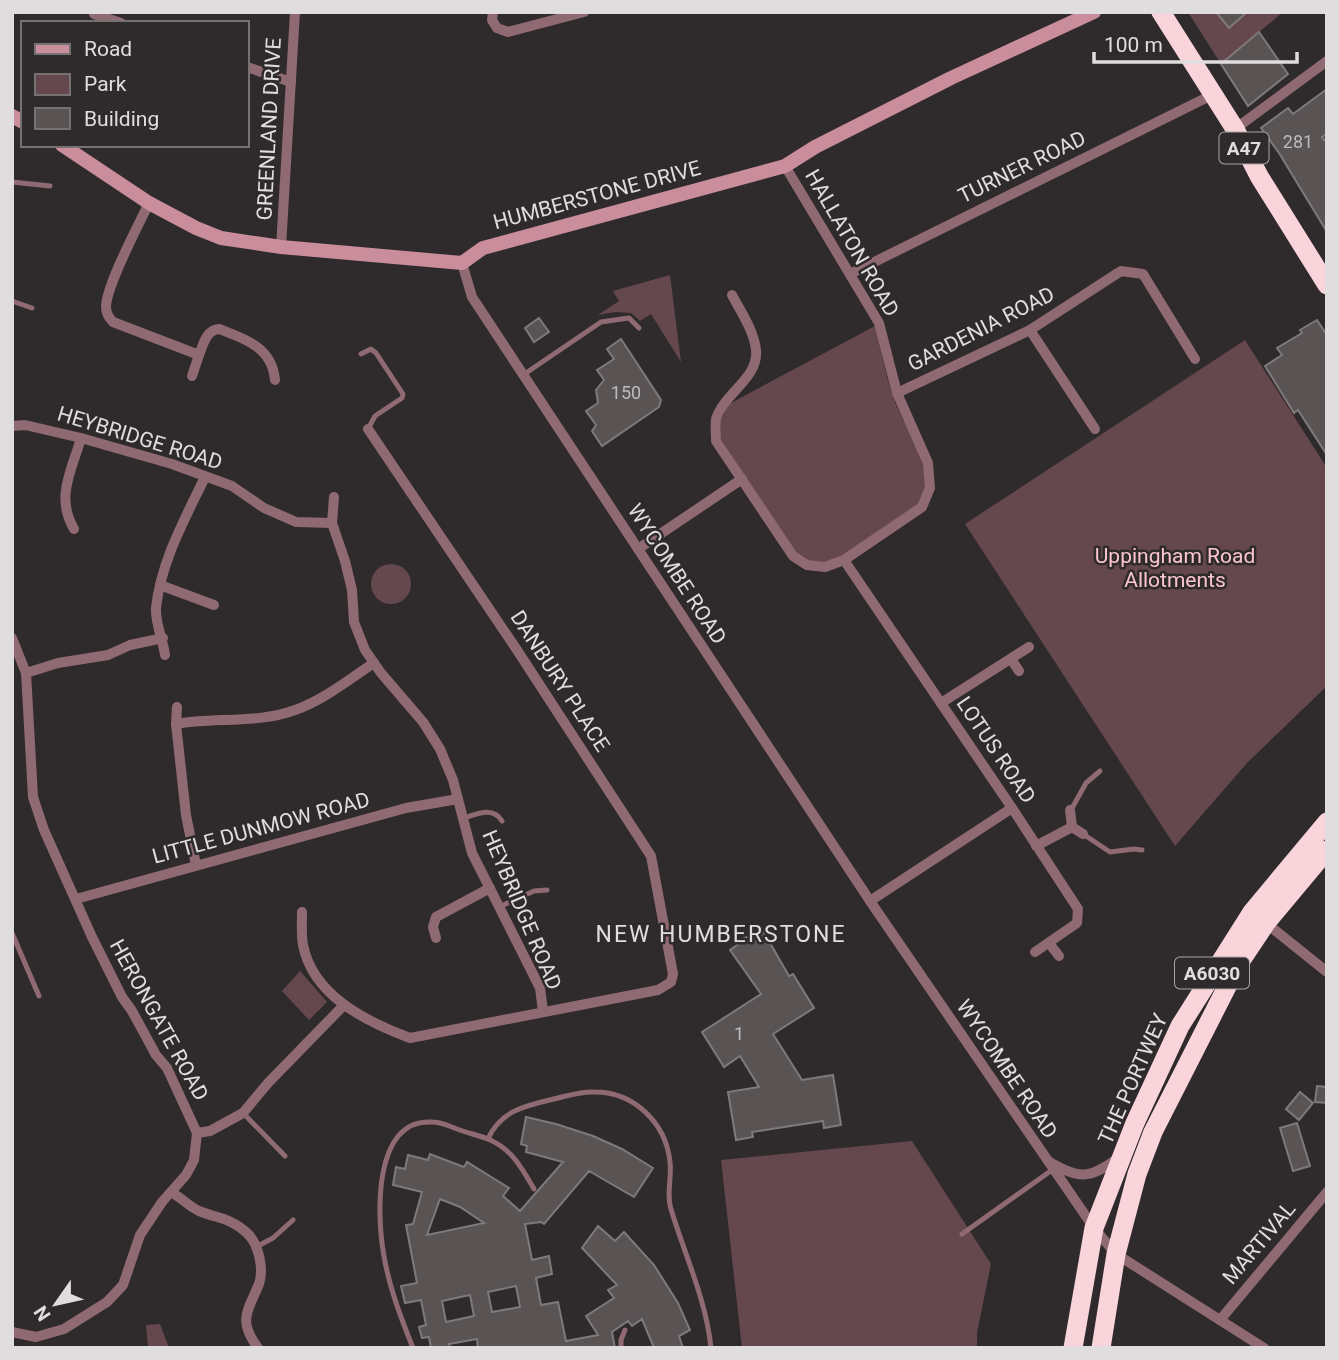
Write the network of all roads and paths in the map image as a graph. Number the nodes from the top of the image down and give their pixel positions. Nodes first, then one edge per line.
1 (295, 12) edge
2 (493, 12) edge
3 (584, 12) edge
4 (1094, 12) edge
5 (1161, 12) edge
6 (94, 13) edge
7 (116, 21) edge
8 (1327, 61) edge
9 (248, 66) edge
10 (291, 82) junction
11 (1212, 95) junction
12 (1235, 129) junction
13 (65, 147) edge
14 (785, 166) junction
15 (12, 182) edge
16 (50, 186) dead end
17 (149, 203) junction
18 (281, 247) junction
19 (462, 263) junction
20 (850, 274) junction
21 (1327, 285) edge
22 (732, 295) dead end
23 (12, 301) edge
24 (32, 307) dead end
25 (639, 328) dead end
26 (1030, 330) junction
27 (361, 354) dead end
28 (199, 355) junction
29 (1195, 359) dead end
30 (523, 375) junction
31 (192, 376) dead end
32 (275, 380) dead end
33 (897, 393) junction
34 (12, 426) edge
35 (368, 429) joint
36 (1094, 429) dead end
37 (81, 438) junction
38 (377, 445) junction
39 (367, 453) dead end
40 (205, 477) junction
41 (742, 479) junction
42 (334, 497) dead end
43 (332, 523) junction
44 (74, 529) dead end
45 (638, 549) junction
46 (844, 560) junction
47 (160, 585) junction
48 (214, 605) dead end
49 (12, 638) edge
50 (163, 638) junction
51 (1029, 647) dead end
52 (165, 656) dead end
53 (1011, 659) junction
54 (374, 663) junction
55 (1019, 671) dead end
56 (26, 673) junction
57 (941, 703) junction
58 (177, 707) dead end
59 (176, 724) junction
60 (1100, 771) dead end
61 (458, 799) junction
62 (1012, 808) junction
63 (1070, 810) joint
64 (464, 818) junction
65 (502, 821) dead end
66 (1327, 822) edge
67 (1072, 827) junction
68 (1083, 834) joint
69 (1036, 846) junction
70 (1142, 850) dead end
71 (1327, 850) edge
72 (196, 864) junction
73 (490, 888) junction
74 (547, 890) dead end
75 (76, 899) junction
76 (870, 901) junction
77 (499, 907) junction
78 (302, 912) dead end
79 (1266, 923) junction
80 (12, 933) edge
81 (436, 938) dead end
82 (1049, 943) junction
83 (1035, 953) dead end
84 (1059, 956) dead end
85 (1327, 972) edge
86 (39, 996) dead end
87 (344, 1005) junction
88 (543, 1011) junction
89 (1180, 1026) junction
90 (1201, 1040) junction
91 (243, 1113) junction
92 (197, 1133) junction
93 (488, 1139) junction
94 (1123, 1155) junction
95 (285, 1156) dead end
96 (1049, 1165) junction
97 (534, 1189) dead end
98 (1327, 1192) edge
99 (173, 1193) junction
100 (293, 1220) dead end
101 (1094, 1228) junction
102 (962, 1234) dead end
103 (256, 1247) junction
104 (1116, 1254) junction
105 (1220, 1320) junction
106 (625, 1331) dead end
107 (12, 1332) edge
108 (258, 1348) edge
109 (413, 1348) edge
110 (621, 1348) edge
111 (711, 1348) edge
112 (1073, 1348) edge
113 (1101, 1348) edge
114 (1264, 1348) edge

1 - 10 street, GREENLAND DRIVE
2 - 3 street
4 - 14 street, HUMBERSTONE DRIVE
5 - 11 highway, A47
6 - 7 street
8 - 12 street
9 - 10 street
10 - 18 street, GREENLAND DRIVE
11 - 12 highway, A47
11 - 20 street, TURNER ROAD
12 - 21 highway, A47
13 - 17 street
14 - 19 street, HUMBERSTONE DRIVE
14 - 20 street, HALLATON ROAD
15 - 16 lane
17 - 18 street
17 - 28 street
18 - 19 street
19 - 30 street, WYCOMBE ROAD
20 - 33 street, HALLATON ROAD
22 - 41 street, HALLATON ROAD
23 - 24 lane
25 - 30 lane
26 - 29 street, GARDENIA ROAD
26 - 33 street, GARDENIA ROAD
26 - 36 street
27 - 35 lane
28 - 31 street
28 - 32 street
30 - 45 street, WYCOMBE ROAD
33 - 46 street, HALLATON ROAD
34 - 37 street, HEYBRIDGE ROAD
35 - 38 street, DANBURY PLACE
37 - 40 street, HEYBRIDGE ROAD
37 - 44 street
38 - 39 street
38 - 88 street, DANBURY PLACE
40 - 43 street, HEYBRIDGE ROAD
40 - 47 street
41 - 45 street
41 - 46 street, HALLATON ROAD
42 - 43 street, HEYBRIDGE ROAD
43 - 54 street, HEYBRIDGE ROAD
45 - 76 street, WYCOMBE ROAD
46 - 57 street, LOTUS ROAD
47 - 48 street
47 - 50 street
49 - 56 street, HERONGATE ROAD
50 - 52 street
50 - 56 street
51 - 53 street
53 - 55 street
53 - 57 street
54 - 59 street
54 - 61 street, HEYBRIDGE ROAD
56 - 75 street, HERONGATE ROAD
57 - 62 street, LOTUS ROAD
58 - 59 street
59 - 72 street
60 - 63 lane
61 - 64 street, HEYBRIDGE ROAD
61 - 72 street, LITTLE DUNMOW ROAD
62 - 69 street, LOTUS ROAD
62 - 76 street
63 - 67 street
64 - 65 lane
64 - 73 street, HEYBRIDGE ROAD
66 - 89 highway, THE PORTWEY / A6030
67 - 68 street
67 - 69 street
68 - 70 lane
69 - 82 street, LOTUS ROAD
71 - 79 highway, THE PORTWEY
72 - 75 street, LITTLE DUNMOW ROAD
73 - 77 street, HEYBRIDGE ROAD
73 - 81 street
74 - 77 lane
75 - 92 street, HERONGATE ROAD
76 - 96 street, WYCOMBE ROAD
77 - 88 street, HEYBRIDGE ROAD
78 - 87 street
79 - 85 street
79 - 90 highway, THE PORTWEY
80 - 86 lane
82 - 83 street, LOTUS ROAD
82 - 84 street
87 - 88 street
87 - 91 street
89 - 90 street
89 - 94 highway, THE PORTWEY / A6030
90 - 104 highway, THE PORTWEY
91 - 92 street
91 - 95 lane
92 - 99 street, HERONGATE ROAD
93 - 97 lane
93 - 109 lane
93 - 111 lane
94 - 96 street
94 - 101 highway, THE PORTWEY / A6030
96 - 101 street, WYCOMBE ROAD
96 - 102 lane
98 - 105 street, MARTIVAL
99 - 103 street
99 - 107 street, HERONGATE ROAD
100 - 103 lane
101 - 104 street, WYCOMBE ROAD
101 - 112 highway, A6030
103 - 108 street
104 - 105 street, WYCOMBE ROAD
104 - 113 highway, THE PORTWEY
105 - 114 street, WYCOMBE ROAD
106 - 110 lane

